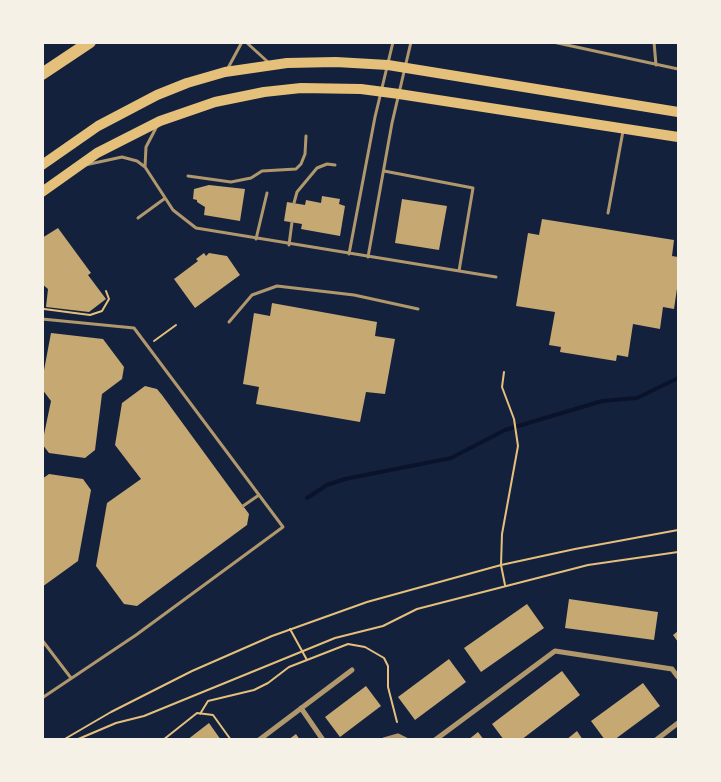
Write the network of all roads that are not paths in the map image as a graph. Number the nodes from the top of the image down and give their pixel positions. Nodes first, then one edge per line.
1 (90, 42) edge
2 (242, 42) edge
3 (246, 42) edge
4 (393, 42) edge
5 (411, 42) edge
6 (553, 42) edge
7 (654, 42) edge
8 (271, 65) junction
9 (388, 65) junction
10 (656, 65) junction
11 (405, 68) junction
12 (678, 69) edge
13 (225, 72) junction
14 (42, 74) edge
15 (382, 92) junction
16 (399, 94) junction
17 (678, 112) edge
18 (160, 121) junction
19 (624, 128) junction
20 (306, 136) dead end
21 (678, 137) edge
22 (42, 165) edge
23 (335, 165) dead end
24 (146, 167) junction
25 (75, 168) junction
26 (384, 171) junction
27 (188, 176) dead end
28 (42, 192) edge
29 (267, 193) dead end
30 (164, 199) junction
31 (294, 203) dead end
32 (608, 213) dead end
33 (138, 218) dead end
34 (292, 222) dead end
35 (256, 239) junction
36 (289, 244) junction
37 (349, 254) junction
38 (368, 257) junction
39 (459, 272) junction
40 (496, 278) dead end
41 (418, 308) dead end
42 (42, 319) edge
43 (229, 322) dead end
44 (259, 495) junction
45 (243, 506) dead end
46 (42, 640) edge
47 (352, 670) dead end
48 (678, 677) edge
49 (71, 678) junction
50 (42, 698) edge
51 (301, 708) junction
52 (678, 723) edge
53 (259, 740) edge
54 (323, 740) edge
55 (384, 740) edge
56 (406, 740) edge
57 (435, 740) edge
58 (656, 740) edge

1 - 14 highway
2 - 13 lane
3 - 8 lane
4 - 9 lane
5 - 11 lane
6 - 10 lane
7 - 10 lane
8 - 9 main road
8 - 13 main road
9 - 11 main road
9 - 15 lane
10 - 12 lane
11 - 16 lane
11 - 17 main road
13 - 22 main road
15 - 16 main road
15 - 18 main road
15 - 37 lane
16 - 19 main road
16 - 26 lane
18 - 24 lane
18 - 25 main road
19 - 21 main road
19 - 32 lane
20 - 27 lane
23 - 31 lane
24 - 25 lane
24 - 30 lane
25 - 28 main road
26 - 38 lane
26 - 39 lane
29 - 35 lane
30 - 33 lane
30 - 35 lane
34 - 36 lane
35 - 36 lane
36 - 37 lane
37 - 38 lane
38 - 39 lane
39 - 40 lane
41 - 43 lane
42 - 44 lane
44 - 45 lane
44 - 49 lane
46 - 49 lane
47 - 51 street
48 - 57 street
49 - 50 lane
51 - 53 street
51 - 54 street
52 - 58 street
55 - 56 street

